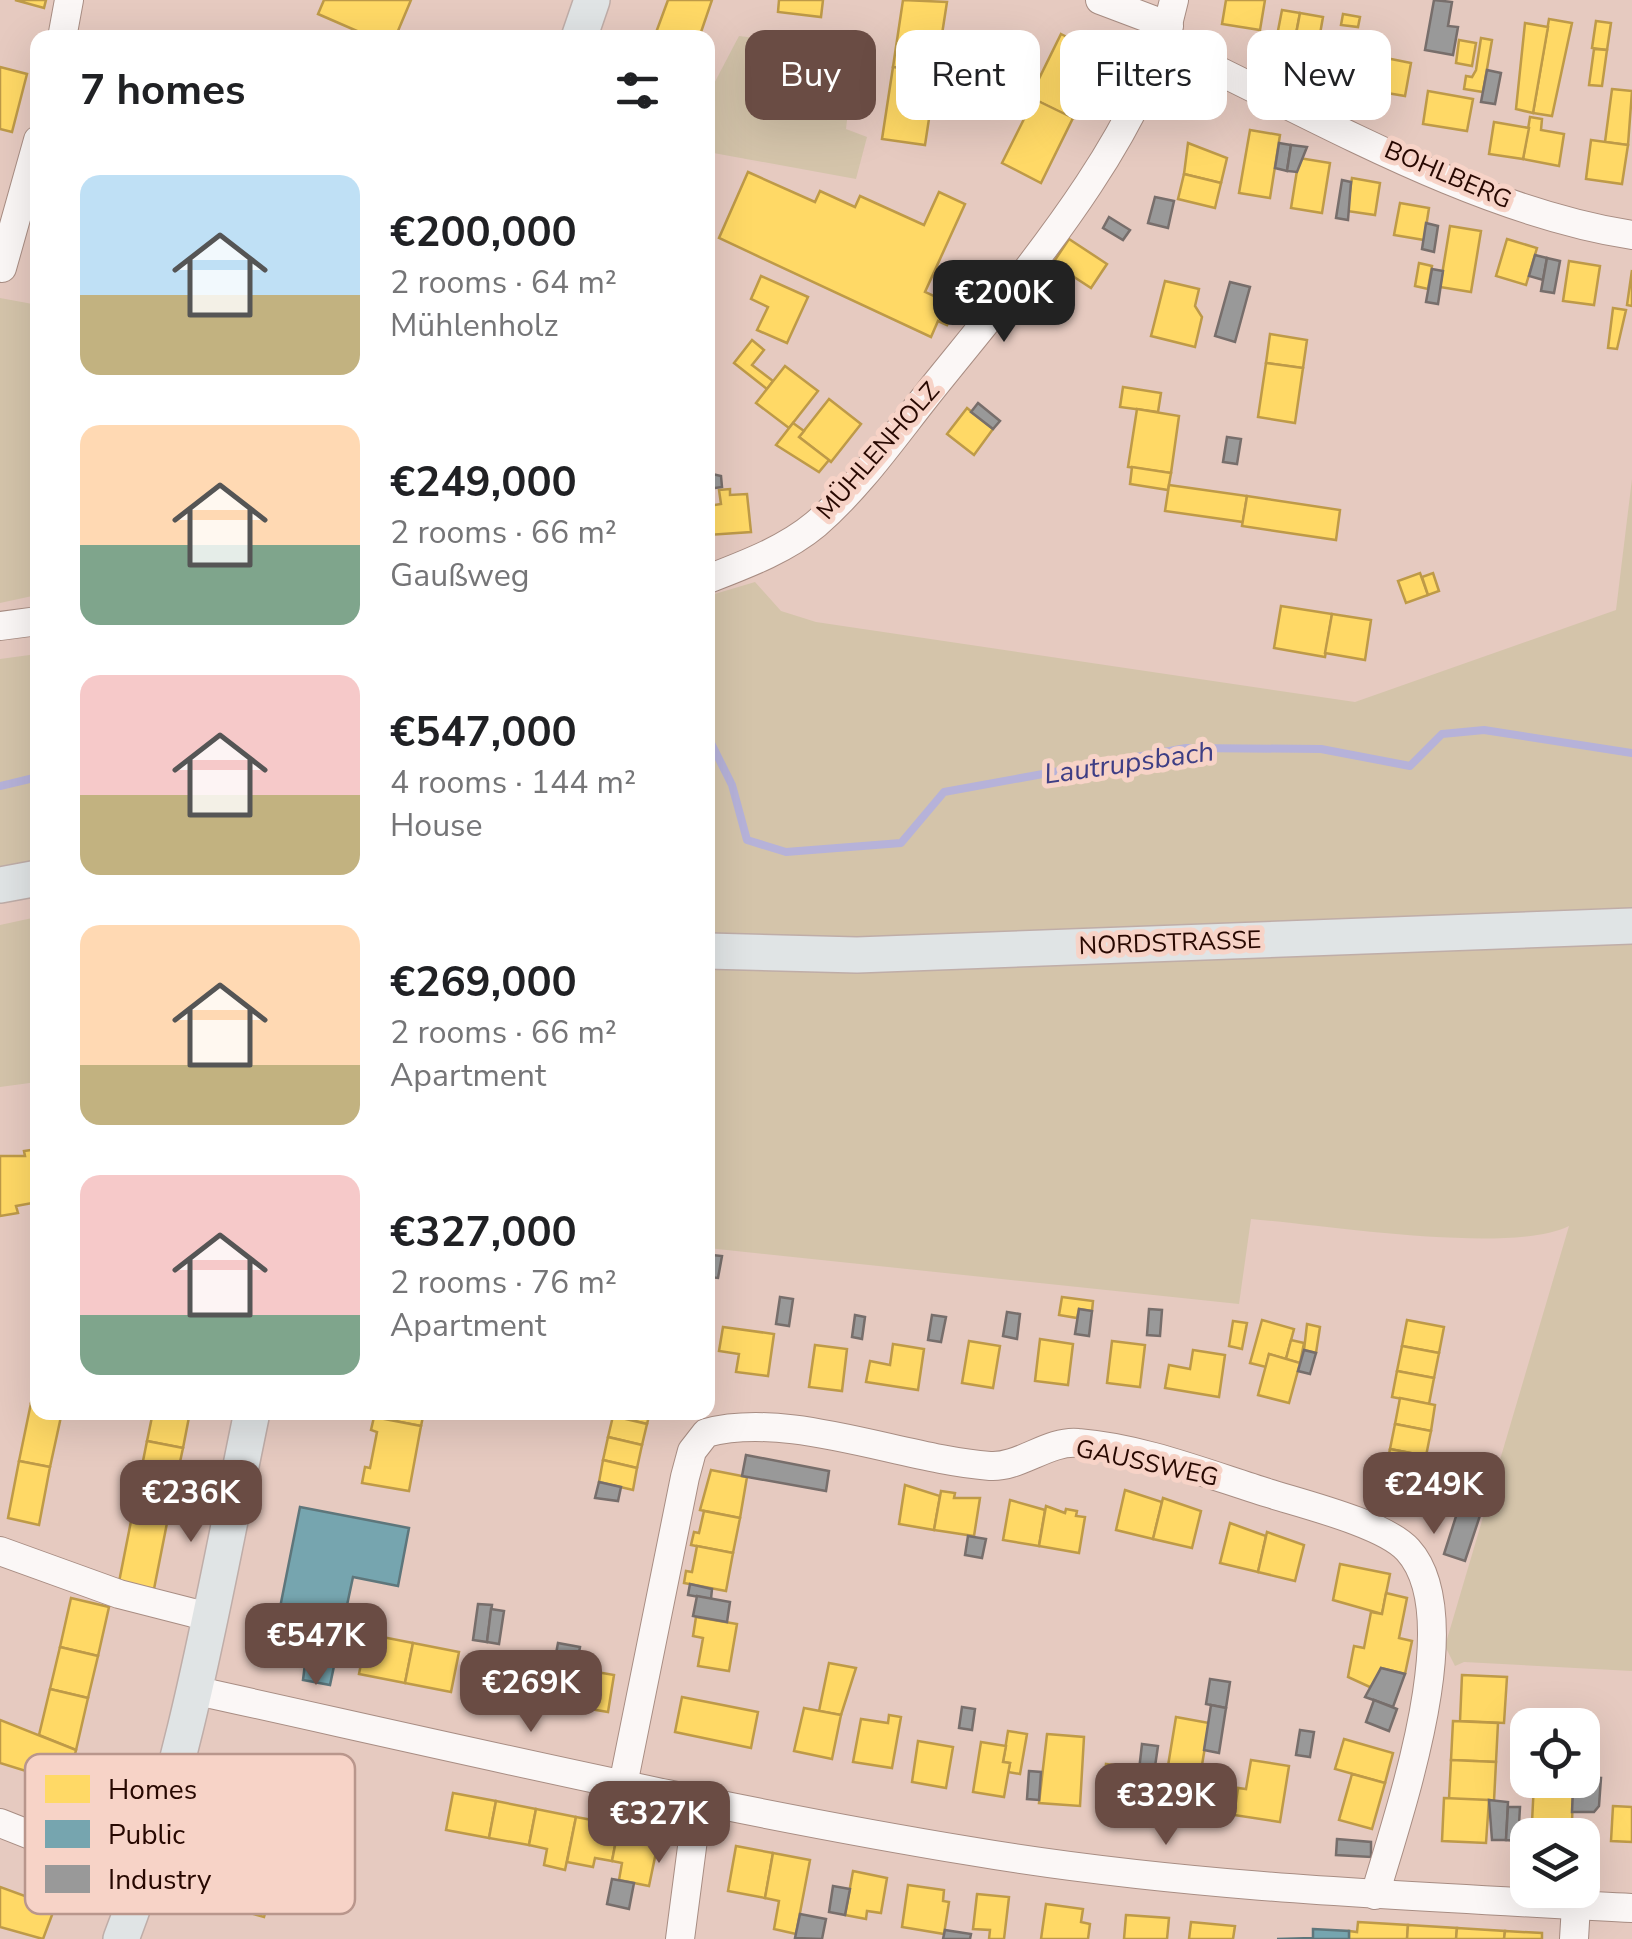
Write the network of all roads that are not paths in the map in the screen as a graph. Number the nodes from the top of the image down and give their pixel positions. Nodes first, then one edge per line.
1 (69, 0) edge
2 (592, 0) edge
3 (1100, 0) edge
4 (1168, 23) edge
5 (63, 30) edge
6 (581, 30) edge
7 (30, 168) edge
8 (1632, 235) edge
9 (2, 268) edge
10 (715, 576) edge
11 (30, 622) edge
12 (0, 626) edge
13 (30, 879) edge
14 (0, 885) edge
15 (1632, 926) edge
16 (715, 951) edge
17 (250, 1420) edge
18 (0, 1551) edge
19 (209, 1617) junction
20 (193, 1690) junction
21 (177, 1754) edge
22 (623, 1785) junction
23 (698, 1801) junction
24 (0, 1823) edge
25 (25, 1833) edge
26 (1375, 1895) junction
27 (1510, 1902) edge
28 (1600, 1906) edge
29 (1576, 1908) edge
30 (1632, 1908) edge
31 (131, 1914) edge
32 (121, 1939) edge
33 (680, 1939) edge
34 (1574, 1939) edge

1 - 5 street
2 - 6 main road
3 - 4 street
4 - 8 street, BOHLBERG
4 - 10 street, MÜHLENHOLZ
7 - 9 street
11 - 12 street
13 - 14 main road
15 - 16 main road, NORDSTRASSE
17 - 19 main road
18 - 19 street
19 - 20 main road
20 - 21 main road
20 - 22 street
22 - 23 street
22 - 26 street, GAUSSWEG
23 - 26 street
23 - 33 street
24 - 25 street
26 - 27 street
28 - 30 street
29 - 34 street
31 - 32 main road

